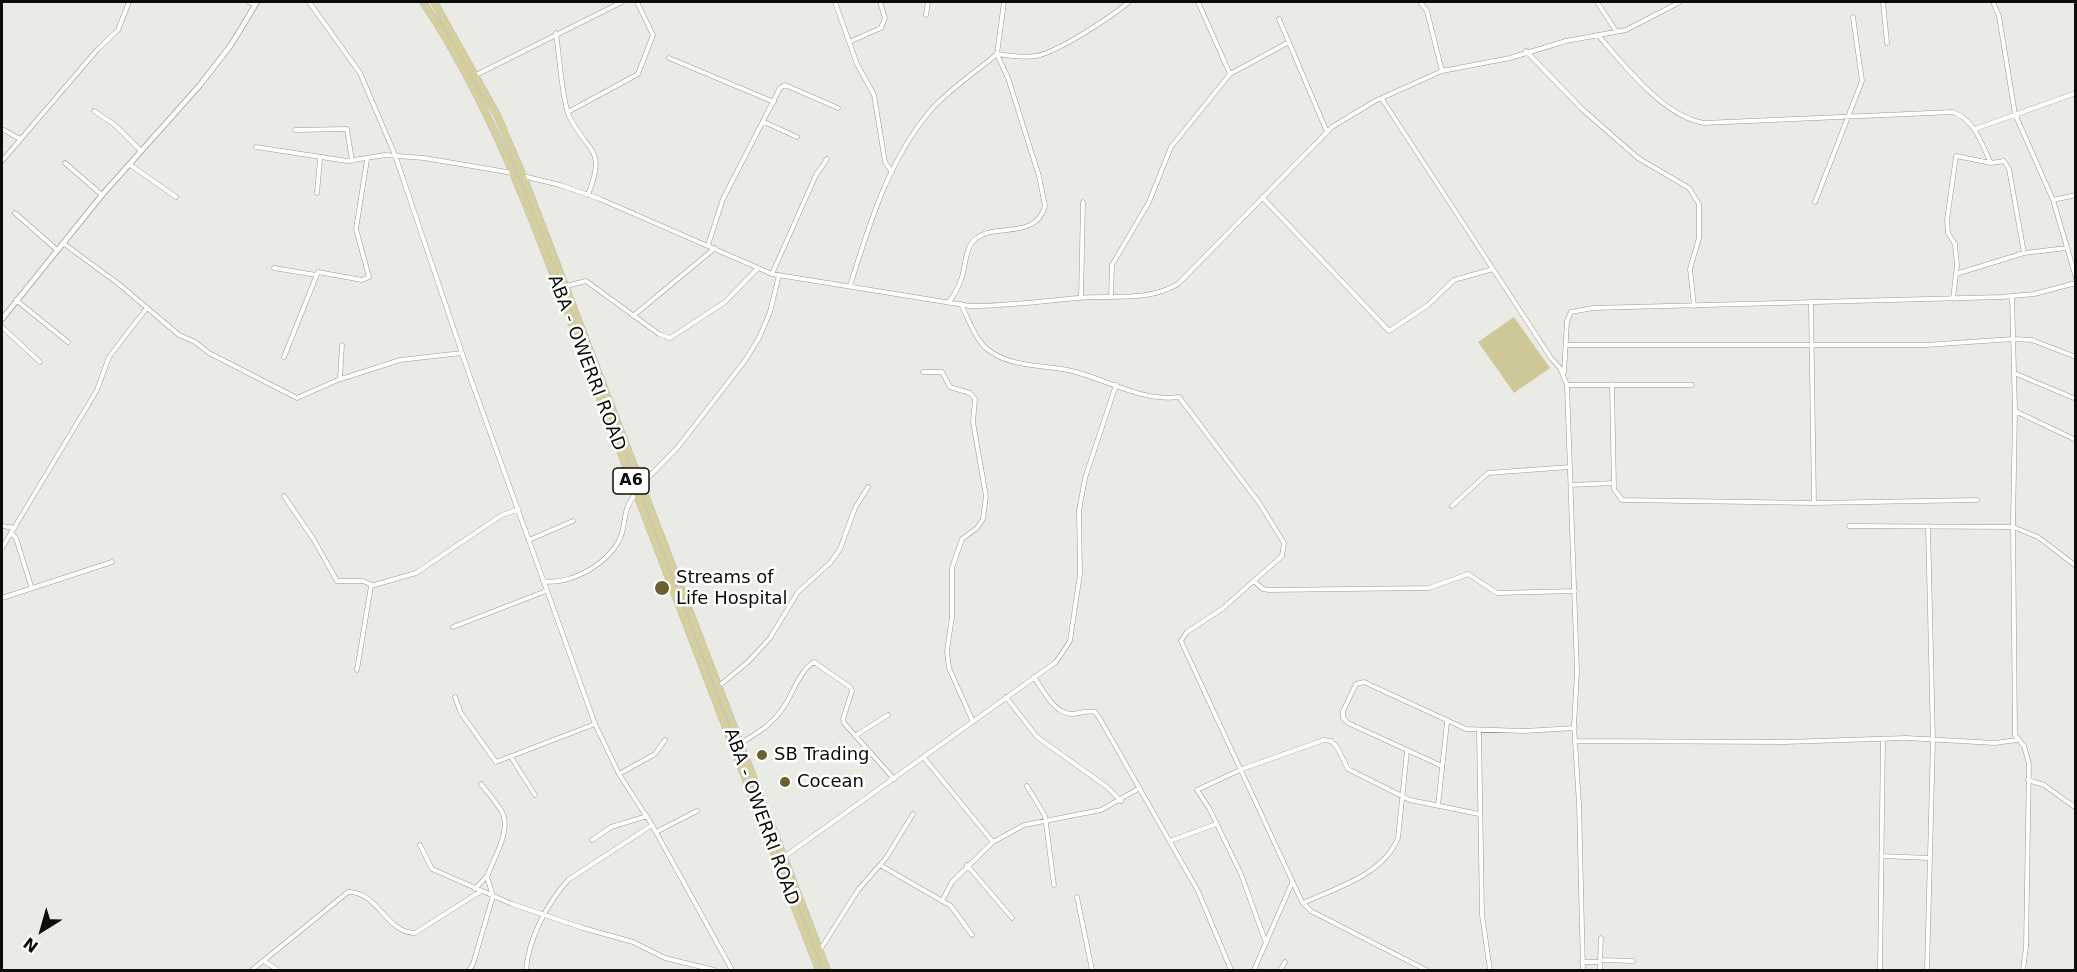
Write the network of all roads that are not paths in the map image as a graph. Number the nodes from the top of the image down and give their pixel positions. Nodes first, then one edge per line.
1 (129, 2) edge
2 (249, 2) edge
3 (309, 2) edge
4 (423, 2) edge
5 (434, 2) edge
6 (622, 2) edge
7 (637, 2) edge
8 (835, 2) edge
9 (880, 2) edge
10 (928, 2) edge
11 (1004, 2) edge
12 (1129, 2) edge
13 (1198, 2) edge
14 (1420, 2) edge
15 (1597, 2) edge
16 (1680, 2) edge
17 (1883, 2) edge
18 (1993, 2) edge
19 (256, 3) edge
20 (926, 15) dead end
21 (1853, 17) dead end
22 (1279, 19) dead end
23 (1616, 32) junction
24 (556, 33) junction
25 (1598, 35) junction
26 (849, 42) junction
27 (1289, 42) junction
28 (1887, 43) dead end
29 (1526, 51) junction
30 (997, 54) junction
31 (669, 58) dead end
32 (1442, 71) junction
33 (1230, 74) junction
34 (476, 75) junction
35 (2076, 93) edge
36 (1382, 99) junction
37 (774, 102) junction
38 (838, 108) dead end
39 (94, 111) dead end
40 (568, 112) junction
41 (2015, 114) junction
42 (1851, 115) junction
43 (764, 122) junction
44 (2, 129) edge
45 (1975, 129) junction
46 (295, 130) dead end
47 (1327, 132) junction
48 (797, 137) dead end
49 (20, 139) junction
50 (256, 147) dead end
51 (141, 151) junction
52 (395, 155) junction
53 (320, 159) junction
54 (826, 159) dead end
55 (367, 160) junction
56 (2, 161) edge
57 (352, 161) junction
58 (65, 163) dead end
59 (1991, 163) junction
60 (129, 164) junction
61 (892, 172) junction
62 (513, 174) junction
63 (523, 176) junction
64 (317, 193) dead end
65 (102, 195) junction
66 (588, 195) junction
67 (2076, 195) edge
68 (176, 197) dead end
69 (1262, 197) junction
70 (2054, 200) junction
71 (1083, 202) dead end
72 (1815, 202) dead end
73 (15, 213) dead end
74 (62, 242) junction
75 (708, 245) junction
76 (715, 248) junction
77 (2067, 248) junction
78 (57, 249) junction
79 (2024, 253) junction
80 (274, 268) dead end
81 (758, 268) junction
82 (1493, 269) junction
83 (772, 274) junction
84 (779, 274) junction
85 (1956, 274) junction
86 (316, 275) junction
87 (2076, 278) edge
88 (2076, 283) edge
89 (566, 286) junction
90 (850, 286) junction
91 (2012, 296) junction
92 (1111, 297) junction
93 (1081, 298) junction
94 (1953, 299) junction
95 (16, 300) junction
96 (949, 302) junction
97 (961, 304) junction
98 (1811, 304) junction
99 (1694, 306) junction
100 (146, 309) junction
101 (633, 316) junction
102 (2, 319) edge
103 (2, 327) edge
104 (2013, 339) junction
105 (68, 342) dead end
106 (1813, 344) junction
107 (342, 345) dead end
108 (1566, 345) junction
109 (462, 353) junction
110 (284, 357) dead end
111 (2076, 357) edge
112 (40, 363) dead end
113 (923, 372) dead end
114 (2014, 373) junction
115 (1563, 374) junction
116 (340, 379) junction
117 (1612, 384) junction
118 (1116, 385) junction
119 (1567, 385) junction
120 (1692, 385) dead end
121 (2076, 399) edge
122 (2015, 411) junction
123 (2076, 440) edge
124 (1570, 467) junction
125 (1614, 483) junction
126 (641, 485) junction
127 (1571, 485) junction
128 (868, 487) dead end
129 (636, 493) junction
130 (284, 496) dead end
131 (1977, 500) dead end
132 (1814, 503) junction
133 (1452, 506) dead end
134 (519, 509) junction
135 (573, 521) dead end
136 (2, 525) edge
137 (1849, 526) dead end
138 (1928, 526) junction
139 (2013, 527) junction
140 (15, 528) junction
141 (11, 533) junction
142 (529, 540) junction
143 (2, 548) edge
144 (112, 562) dead end
145 (2076, 566) edge
146 (543, 581) junction
147 (1255, 582) junction
148 (372, 585) junction
149 (31, 586) junction
150 (546, 591) junction
151 (1575, 591) junction
152 (2, 598) edge
153 (453, 627) dead end
154 (357, 670) dead end
155 (1034, 677) junction
156 (718, 686) junction
157 (455, 697) dead end
158 (1006, 697) junction
159 (888, 716) dead end
160 (973, 722) junction
161 (1447, 722) junction
162 (595, 724) junction
163 (1575, 728) junction
164 (1479, 731) junction
165 (855, 736) junction
166 (1883, 739) junction
167 (665, 740) dead end
168 (1934, 740) junction
169 (2017, 740) junction
170 (1575, 741) junction
171 (739, 744) junction
172 (1407, 751) junction
173 (511, 757) junction
174 (924, 758) junction
175 (1442, 766) junction
176 (1242, 769) junction
177 (619, 774) junction
178 (894, 779) junction
179 (2028, 780) junction
180 (481, 784) dead end
181 (1027, 786) dead end
182 (1138, 789) junction
183 (535, 795) dead end
184 (1401, 795) junction
185 (1121, 801) junction
186 (1438, 806) junction
187 (2076, 808) edge
188 (697, 811) dead end
189 (1479, 813) junction
190 (913, 814) dead end
191 (646, 816) junction
192 (1046, 820) junction
193 (652, 825) junction
194 (1216, 825) junction
195 (656, 832) junction
196 (592, 840) dead end
197 (1170, 841) junction
198 (993, 842) junction
199 (420, 845) dead end
200 (1881, 856) junction
201 (783, 857) junction
202 (1930, 858) junction
203 (880, 865) junction
204 (967, 865) junction
205 (487, 877) junction
206 (1293, 882) junction
207 (1054, 885) dead end
208 (475, 889) junction
209 (481, 891) junction
210 (493, 896) junction
211 (1077, 897) dead end
212 (942, 901) junction
213 (1303, 903) junction
214 (544, 914) junction
215 (1012, 918) dead end
216 (972, 935) dead end
217 (1601, 938) dead end
218 (1266, 943) junction
219 (820, 950) junction
220 (264, 961) junction
221 (1600, 961) junction
222 (1633, 961) dead end
223 (1285, 962) dead end
224 (1582, 962) junction
225 (252, 970) edge
226 (278, 970) edge
227 (469, 970) edge
228 (526, 970) edge
229 (714, 970) edge
230 (732, 970) edge
231 (819, 970) edge
232 (827, 970) edge
233 (1092, 970) edge
234 (1231, 970) edge
235 (1254, 970) edge
236 (1280, 970) edge
237 (1426, 970) edge
238 (1490, 970) edge
239 (1582, 970) edge
240 (1600, 970) edge
241 (1880, 970) edge
242 (1928, 970) edge
243 (2023, 970) edge

1 - 49 street
2 - 19 street
3 - 52 street
4 - 62 highway, ABA - OWERRI ROAD / A6
5 - 34 highway, ABA - OWERRI ROAD / A6
6 - 24 street
7 - 40 street
8 - 26 street
9 - 26 street
10 - 20 street
11 - 30 street
12 - 30 street
13 - 33 street
14 - 32 street
15 - 23 street
16 - 23 street
17 - 28 street
18 - 41 street
19 - 51 street
21 - 42 street
22 - 27 street
23 - 25 street
24 - 34 street
24 - 40 street
25 - 29 street
25 - 42 street
26 - 61 street
27 - 33 street
27 - 47 street
29 - 32 street
29 - 99 street
30 - 61 street
30 - 96 street
31 - 37 street
32 - 36 street
33 - 92 street
34 - 63 highway, ABA - OWERRI ROAD / A6
35 - 41 street
36 - 47 street
36 - 82 street
37 - 38 street
37 - 43 street
39 - 51 street
40 - 66 street
41 - 45 street
41 - 70 street
42 - 45 street
42 - 72 street
43 - 48 street
43 - 75 street
44 - 49 street
45 - 59 street
46 - 57 street
47 - 69 street
49 - 56 street
50 - 53 street
51 - 60 street
52 - 55 street
52 - 62 street
52 - 109 street
53 - 57 street
53 - 64 street
54 - 83 street
55 - 57 street
55 - 86 street
58 - 65 street
59 - 79 street
59 - 85 street
60 - 65 street
60 - 68 street
61 - 90 street
62 - 129 highway, ABA - OWERRI ROAD / A6
63 - 66 street
63 - 89 highway, ABA - OWERRI ROAD / A6
65 - 74 street
66 - 75 street
67 - 70 street
69 - 82 street
69 - 92 street
70 - 77 street
71 - 93 street
73 - 78 street
74 - 78 street
74 - 100 street
75 - 76 street
76 - 81 street
76 - 101 street
77 - 79 street
77 - 87 street
78 - 95 street
79 - 85 street
80 - 86 street
81 - 83 street
81 - 101 street
82 - 115 street
83 - 84 street
84 - 90 street
84 - 126 street
85 - 94 street
86 - 110 street
88 - 91 street
89 - 101 street
89 - 126 highway, ABA - OWERRI ROAD / A6
90 - 96 street
91 - 94 street
91 - 104 street
92 - 93 street
93 - 97 street
94 - 98 street
95 - 102 street
95 - 105 street
96 - 97 street
97 - 118 street
98 - 99 street
98 - 106 street
99 - 108 street
100 - 116 street
100 - 140 street
103 - 112 street
104 - 106 street
104 - 111 street
104 - 114 street
106 - 108 street
106 - 132 street
107 - 116 street
108 - 115 street
109 - 116 street
109 - 134 street
113 - 160 street
114 - 121 street
114 - 122 street
115 - 119 street
117 - 119 street
117 - 120 street
117 - 125 street
118 - 147 street
118 - 155 street
119 - 124 street
122 - 123 street
122 - 139 street
124 - 127 street
124 - 133 street
125 - 127 street
125 - 132 street
126 - 156 highway, ABA - OWERRI ROAD / A6
127 - 151 street
128 - 156 street
129 - 146 street
129 - 231 highway, ABA - OWERRI ROAD / A6
130 - 148 street
131 - 132 street
134 - 142 street
134 - 148 street
135 - 142 street
136 - 140 street
137 - 138 street
138 - 139 street
138 - 168 street
139 - 145 street
139 - 169 street
140 - 141 street
141 - 143 street
141 - 149 street
142 - 146 street
144 - 149 street
146 - 150 street
147 - 151 street
147 - 176 street
148 - 154 street
149 - 152 street
150 - 153 street
150 - 162 street
151 - 163 street
155 - 158 street
155 - 182 street
156 - 171 highway, ABA - OWERRI ROAD / A6
157 - 173 street
158 - 160 street
158 - 185 street
159 - 165 street
160 - 174 street
161 - 164 street
161 - 172 street
161 - 175 street
162 - 173 street
162 - 177 street
163 - 164 street
163 - 170 street
164 - 189 street
165 - 171 street
165 - 178 street
166 - 168 street
166 - 170 street
166 - 200 street
167 - 177 street
168 - 169 street
168 - 202 street
169 - 179 street
170 - 224 street
171 - 201 highway, ABA - OWERRI ROAD / A6
172 - 175 street
172 - 184 street
173 - 183 street
174 - 178 street
174 - 198 street
175 - 186 street
176 - 184 street
176 - 194 street
176 - 206 street
177 - 191 street
178 - 201 street
179 - 187 street
179 - 243 street
180 - 205 street
181 - 192 street
182 - 185 street
182 - 197 street
184 - 186 street
184 - 213 street
185 - 192 street
186 - 189 street
188 - 195 street
189 - 238 street
190 - 203 street
191 - 193 street
191 - 196 street
192 - 198 street
192 - 207 street
193 - 195 street
193 - 214 street
194 - 197 street
194 - 218 street
195 - 230 street
197 - 234 street
198 - 204 street
199 - 208 street
200 - 202 street
200 - 241 street
201 - 219 highway, ABA - OWERRI ROAD / A6
202 - 242 street
203 - 212 street
203 - 219 street
204 - 212 street
204 - 215 street
205 - 208 street
205 - 210 street
206 - 213 street
206 - 218 street
208 - 209 street
209 - 210 street
209 - 220 street
210 - 214 street
210 - 227 street
211 - 233 street
212 - 216 street
213 - 237 street
214 - 228 street
214 - 229 street
217 - 221 street
218 - 235 street
219 - 232 highway, ABA - OWERRI ROAD / A6
220 - 225 street
220 - 226 street
221 - 222 street
221 - 224 street
221 - 240 street
223 - 236 street
224 - 239 street

